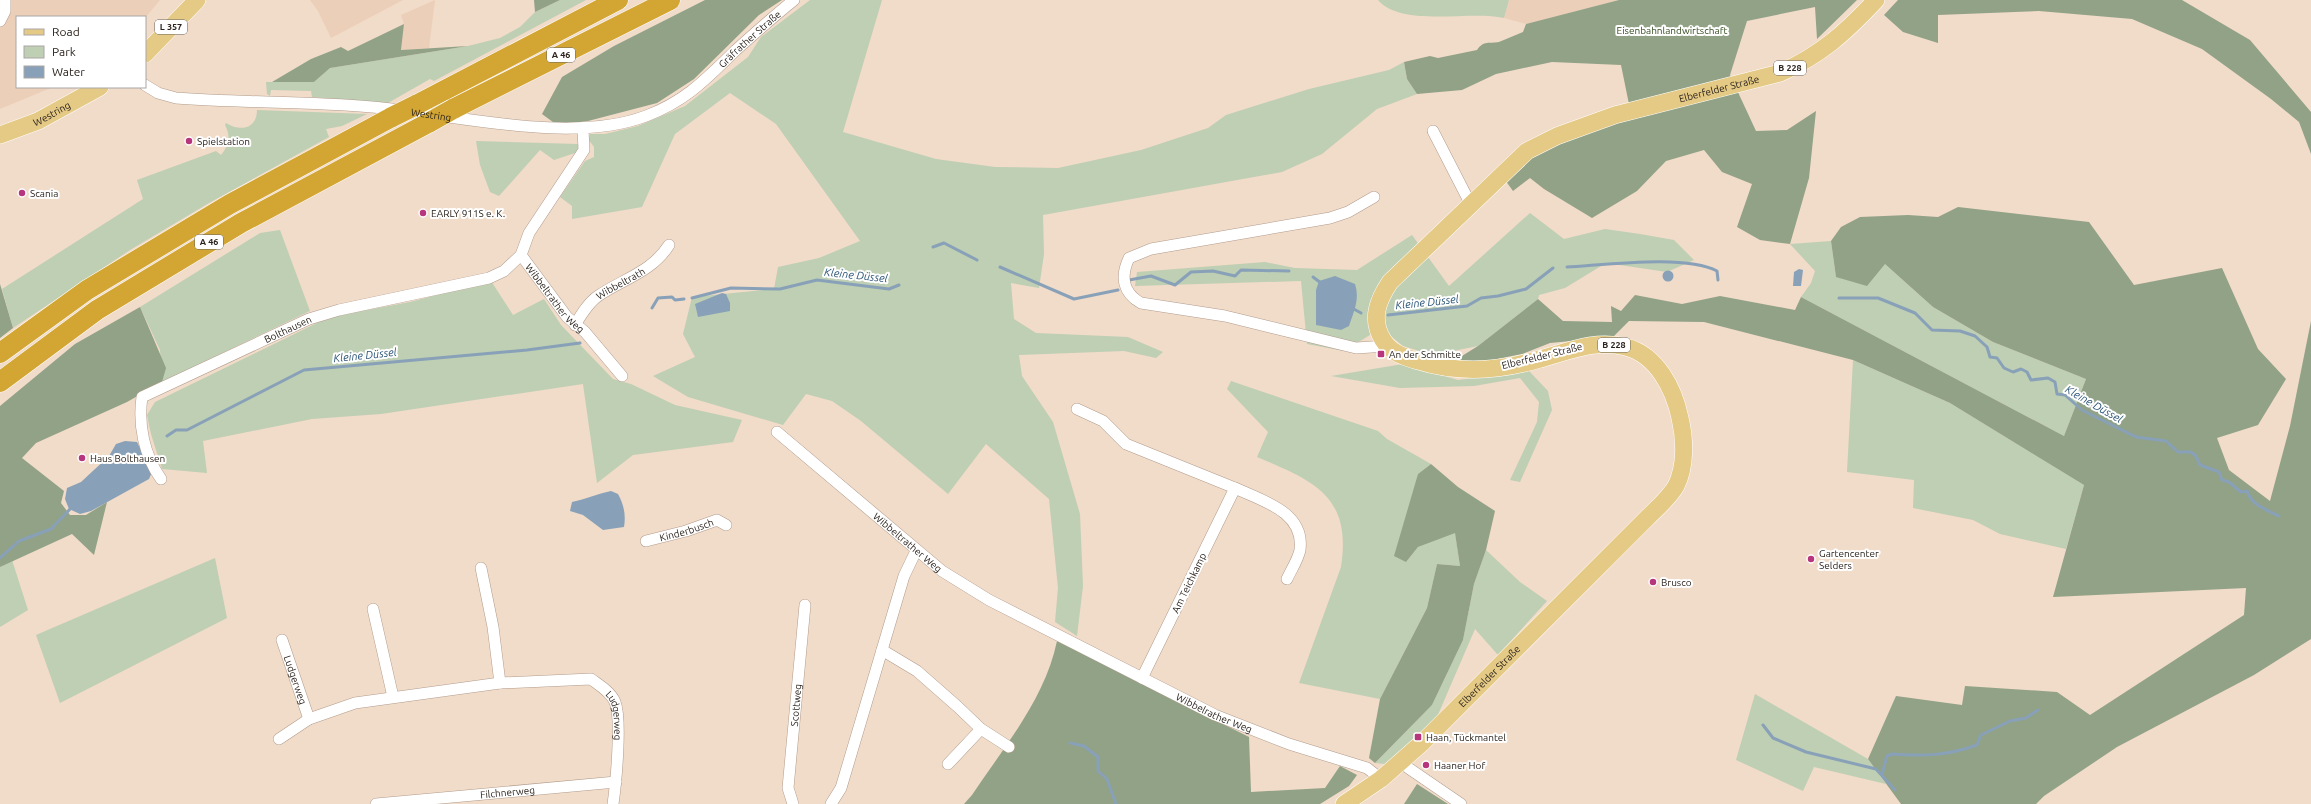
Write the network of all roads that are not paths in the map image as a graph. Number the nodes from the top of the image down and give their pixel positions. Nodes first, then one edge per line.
1 (5, 0) edge
2 (197, 0) edge
3 (618, 0) edge
4 (670, 0) edge
5 (794, 0) edge
6 (1876, 0) edge
7 (0, 21) edge
8 (146, 53) edge
9 (708, 79) joint
10 (146, 86) edge
11 (98, 88) edge
12 (583, 129) junction
13 (1433, 131) dead end
14 (0, 135) edge
15 (1374, 197) dead end
16 (1470, 203) junction
17 (669, 245) dead end
18 (521, 255) junction
19 (574, 325) junction
20 (1387, 346) junction
21 (0, 353) edge
22 (622, 376) dead end
23 (0, 382) edge
24 (1077, 409) dead end
25 (777, 432) dead end
26 (161, 479) dead end
27 (1235, 488) junction
28 (726, 525) dead end
29 (646, 541) dead end
30 (916, 551) junction
31 (481, 568) dead end
32 (1287, 578) dead end
33 (805, 605) dead end
34 (373, 609) dead end
35 (1053, 632) joint
36 (282, 640) dead end
37 (882, 650) junction
38 (1142, 678) junction
39 (500, 683) junction
40 (393, 697) junction
41 (309, 719) junction
42 (981, 729) junction
43 (279, 739) dead end
44 (1009, 747) dead end
45 (1401, 763) junction
46 (948, 764) dead end
47 (1381, 779) junction
48 (616, 782) junction
49 (376, 804) edge
50 (613, 804) edge
51 (793, 804) edge
52 (831, 804) edge
53 (1344, 804) edge
54 (1461, 804) edge

1 - 7 street
2 - 8 main road, L 357
3 - 21 highway, A 46, bridge
4 - 23 highway, A 46, bridge
5 - 9 street, Gräfrather Straße
6 - 16 main road, Elberfelder Straße / B 228
9 - 12 street, Westring
10 - 12 street, Westring
11 - 14 main road, Westring
12 - 18 street, Wibbeltrather Weg
13 - 16 street
15 - 20 street
16 - 20 main road, Elberfelder Straße / B 228
17 - 19 street, Wibbeltrath
18 - 19 street, Wibbeltrather Weg
18 - 26 street, Bolthausen
19 - 22 street, Wibbeltrather Weg
20 - 45 main road, Elberfelder Straße / B 228
24 - 27 street
25 - 30 street, Wibbeltrather Weg
27 - 32 street
27 - 38 street, Am Teichkamp
28 - 29 street, Kinderbusch
30 - 35 street, Wibbeltrather Weg
30 - 37 street
31 - 39 street
33 - 51 street, Scottweg
34 - 40 street
35 - 38 street, Wibbelrather Weg
36 - 41 street, Ludgerweg
37 - 42 street
37 - 52 street
38 - 47 street, Wibbelrather Weg
39 - 40 street, Ludgerweg
39 - 48 street, Ludgerweg
40 - 41 street, Ludgerweg
41 - 43 street, Ludgerweg
42 - 44 street
42 - 46 street
45 - 47 main road, Elberfelder Straße / B 228
45 - 54 street
47 - 53 main road, B 228
48 - 49 street, Filchnerweg
48 - 50 street, Ludgerweg

